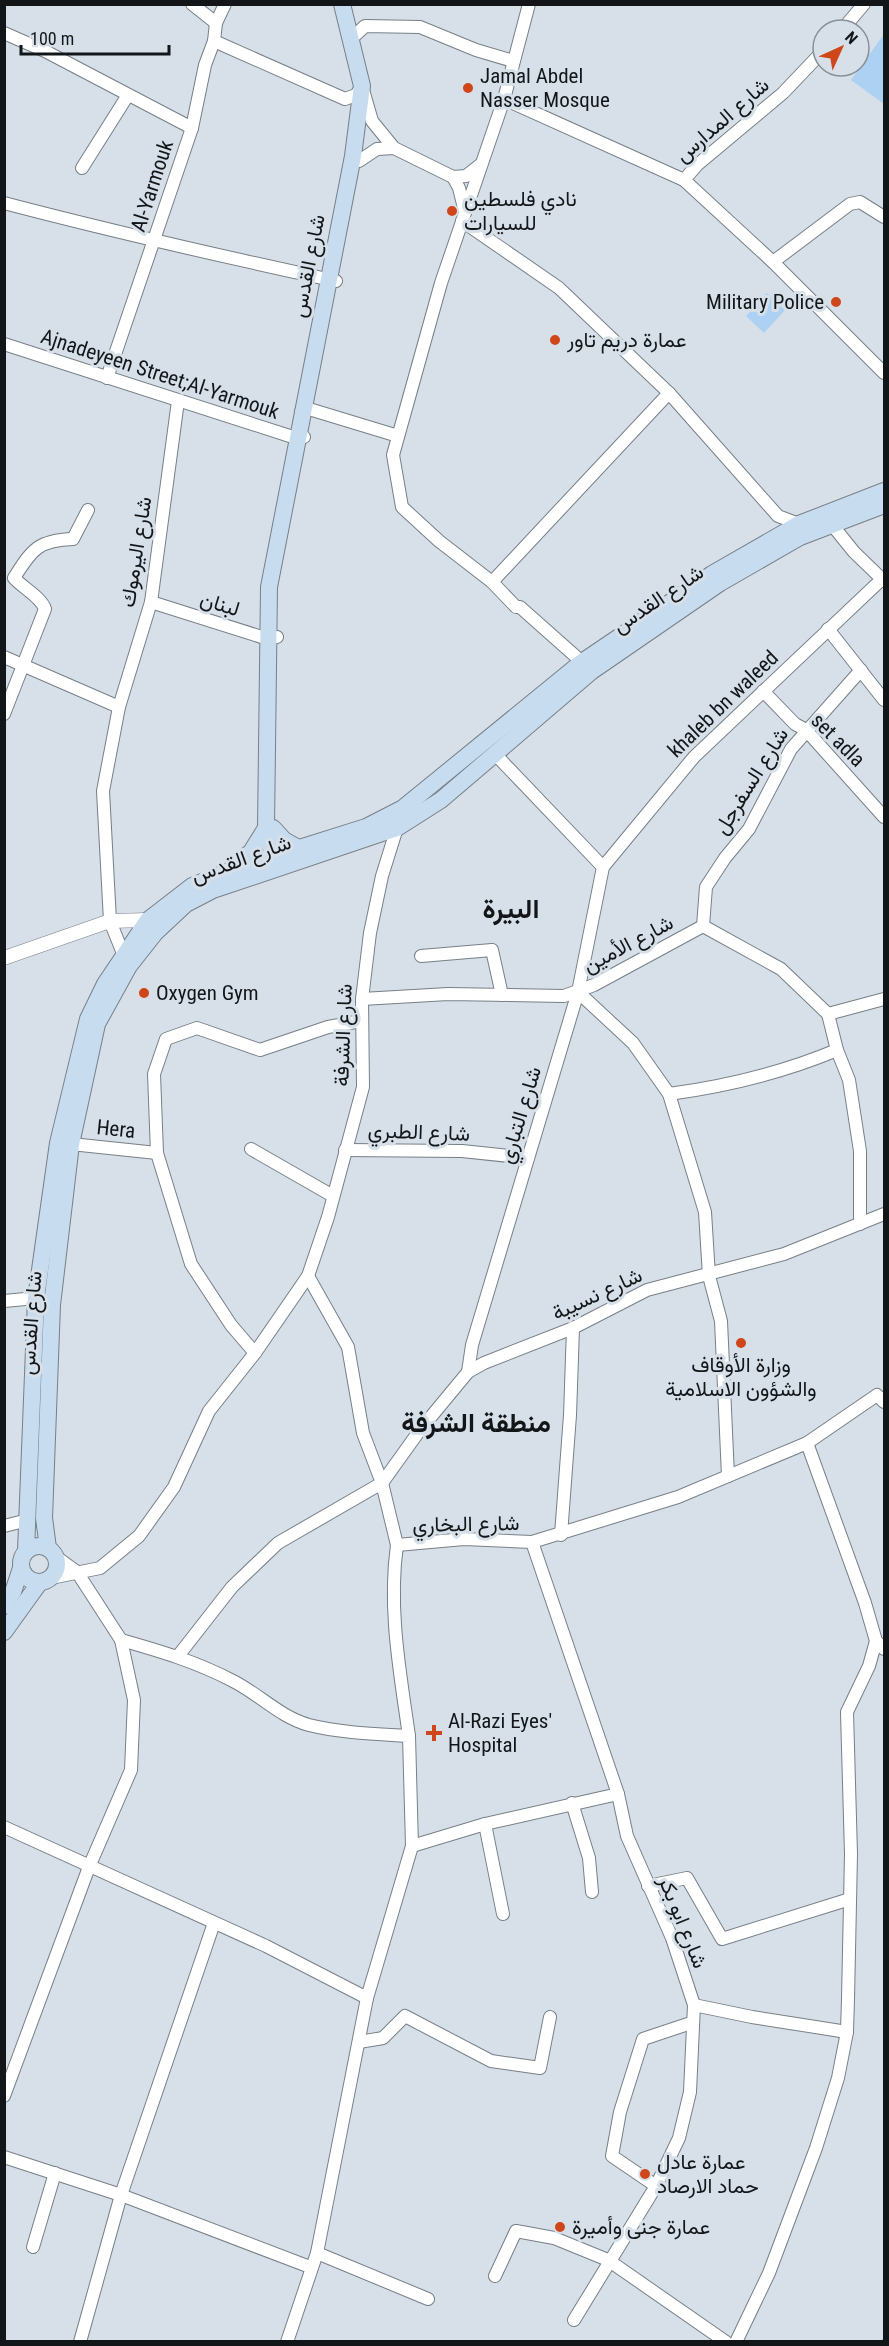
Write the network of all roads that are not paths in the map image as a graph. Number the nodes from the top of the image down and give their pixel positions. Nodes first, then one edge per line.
1 (192, 4) edge
2 (225, 4) edge
3 (342, 4) edge
4 (529, 4) edge
5 (864, 4) edge
6 (852, 18) edge
7 (216, 23) junction
8 (4, 33) edge
9 (352, 38) junction
10 (214, 41) junction
11 (513, 61) junction
12 (811, 64) edge
13 (362, 86) junction
14 (129, 95) junction
15 (334, 95) junction
16 (504, 99) junction
17 (358, 115) junction
18 (192, 128) junction
19 (394, 148) junction
20 (359, 161) junction
21 (480, 165) junction
22 (82, 168) dead end
23 (453, 177) junction
24 (684, 180) junction
25 (4, 203) edge
26 (463, 217) junction
27 (885, 217) edge
28 (156, 239) junction
29 (773, 262) junction
30 (332, 281) junction
31 (4, 344) edge
32 (885, 373) edge
33 (107, 378) junction
34 (669, 393) junction
35 (178, 401) junction
36 (305, 410) junction
37 (398, 436) junction
38 (300, 437) junction
39 (885, 491) edge
40 (885, 505) edge
41 (87, 510) dead end
42 (778, 516) junction
43 (829, 520) junction
44 (799, 524) junction
45 (777, 536) junction
46 (883, 580) edge
47 (492, 582) junction
48 (151, 602) junction
49 (828, 629) junction
50 (273, 638) junction
51 (4, 657) edge
52 (22, 666) junction
53 (587, 667) junction
54 (861, 670) junction
55 (763, 691) junction
56 (885, 700) edge
57 (119, 707) junction
58 (4, 714) edge
59 (806, 730) junction
60 (495, 753) junction
61 (885, 817) edge
62 (270, 828) junction
63 (397, 828) junction
64 (370, 838) junction
65 (300, 849) junction
66 (274, 864) junction
67 (603, 867) junction
68 (227, 872) junction
69 (382, 876) junction
70 (148, 920) junction
71 (110, 921) junction
72 (702, 927) junction
73 (124, 956) junction
74 (421, 956) dead end
75 (4, 958) edge
76 (578, 992) junction
77 (501, 995) junction
78 (362, 999) junction
79 (885, 999) edge
80 (828, 1014) junction
81 (361, 1021) junction
82 (837, 1050) junction
83 (669, 1094) junction
84 (64, 1143) junction
85 (251, 1149) dead end
86 (345, 1150) junction
87 (157, 1153) junction
88 (528, 1158) junction
89 (333, 1196) junction
90 (885, 1214) edge
91 (860, 1224) junction
92 (308, 1276) junction
93 (709, 1276) junction
94 (36, 1298) junction
95 (4, 1301) edge
96 (573, 1328) junction
97 (255, 1353) junction
98 (468, 1372) junction
99 (882, 1396) edge
100 (807, 1443) junction
101 (728, 1476) junction
102 (382, 1483) junction
103 (28, 1520) junction
104 (4, 1526) edge
105 (561, 1535) junction
106 (532, 1542) junction
107 (397, 1545) junction
108 (26, 1551) junction
109 (52, 1553) junction
110 (21, 1568) junction
111 (78, 1572) junction
112 (45, 1580) junction
113 (4, 1606) edge
114 (4, 1632) edge
115 (121, 1640) junction
116 (880, 1645) edge
117 (178, 1656) junction
118 (410, 1736) junction
119 (618, 1794) junction
120 (572, 1803) junction
121 (485, 1824) junction
122 (4, 1827) edge
123 (412, 1846) junction
124 (89, 1868) junction
125 (648, 1886) junction
126 (592, 1892) dead end
127 (850, 1899) junction
128 (503, 1914) dead end
129 (214, 1923) junction
130 (367, 1998) junction
131 (694, 2005) junction
132 (550, 2017) dead end
133 (692, 2023) junction
134 (847, 2032) junction
135 (359, 2042) junction
136 (4, 2096) edge
137 (4, 2157) edge
138 (55, 2173) junction
139 (656, 2186) junction
140 (121, 2195) junction
141 (33, 2247) dead end
142 (317, 2253) junction
143 (608, 2260) junction
144 (310, 2266) junction
145 (495, 2276) dead end
146 (428, 2299) dead end
147 (574, 2320) dead end
148 (80, 2342) edge
149 (287, 2342) edge
150 (726, 2342) edge
151 (735, 2342) edge

1 - 7 street
2 - 7 street, Al-Yarmouk
3 - 9 main road, شارع القدس
4 - 11 street
5 - 6 street
7 - 10 street, Al-Yarmouk
8 - 14 street
9 - 11 street
9 - 13 main road, شارع القدس
10 - 15 street
10 - 18 street, Al-Yarmouk
11 - 16 street
12 - 24 street, شارع المدارس
13 - 15 street
13 - 17 main road, شارع القدس
13 - 19 street
14 - 18 street
14 - 22 street
15 - 17 street
16 - 21 street
16 - 24 street, شارع المدارس
17 - 20 main road
17 - 30 main road, شارع القدس
18 - 28 street, Al-Yarmouk
19 - 20 street
19 - 23 street
20 - 30 main road
21 - 23 street
21 - 26 street
23 - 26 street
24 - 29 street
25 - 28 street
26 - 34 street
26 - 37 street
27 - 29 street
28 - 30 street
28 - 33 street, Al-Yarmouk
29 - 32 street
30 - 36 main road
31 - 33 street, Ajnadeyeen Street;Al-Yarmouk
33 - 35 street, Ajnadeyeen Street;Al-Yarmouk
34 - 42 street
34 - 47 street
35 - 38 street, Ajnadeyeen Street;Al-Yarmouk
35 - 48 street, شارع اليرموك
36 - 37 street
36 - 38 main road
37 - 47 street
38 - 50 main road
39 - 43 main road, شارع القدس
40 - 43 main road, شارع القدس
41 - 52 street
42 - 44 street
42 - 45 street
43 - 44 main road, شارع القدس
43 - 46 street
43 - 53 main road, شارع القدس
44 - 45 main road, شارع القدس
45 - 53 main road, شارع القدس
46 - 49 street, khaleb bn waleed
47 - 53 street
48 - 50 street, لبنان
48 - 57 street, شارع اليرموك
49 - 54 street
49 - 55 street, khaleb bn waleed
50 - 62 main road
51 - 52 street
52 - 57 street
52 - 58 street
53 - 60 main road, شارع القدس
53 - 65 main road, شارع القدس
54 - 56 street
54 - 59 street, شارع السفرجل
55 - 59 street, set adla
55 - 67 street, khaleb bn waleed
57 - 71 street, شارع اليرموك
59 - 61 street, set adla
59 - 72 street, شارع السفرجل
60 - 63 main road, شارع القدس
60 - 67 street
62 - 65 main road
62 - 66 main road
62 - 68 main road
63 - 64 main road, شارع القدس
63 - 69 street, شارع الشرفة
64 - 66 main road, شارع القدس
64 - 69 street
65 - 66 main road, شارع القدس
66 - 68 main road, شارع القدس
66 - 84 main road, شارع القدس
67 - 76 street, شارع التباري
68 - 70 main road, شارع القدس
69 - 78 street, شارع الشرفة
70 - 71 street
70 - 73 main road, شارع القدس
71 - 73 street, شارع اليرموك
71 - 75 street
72 - 76 street, شارع الأمين
72 - 80 street, شارع الأمين
73 - 84 main road, شارع القدس
74 - 77 street
76 - 77 street
76 - 83 street, شارع الأمين
76 - 88 street, شارع التباري
77 - 78 street
78 - 81 street, شارع الشرفة
79 - 80 street
80 - 82 street
81 - 86 street, شارع الشرفة
81 - 87 street
82 - 83 street
82 - 91 street
83 - 93 street, شارع الأمين
84 - 87 street, Hera
84 - 94 main road, شارع القدس
84 - 109 main road, شارع القدس
85 - 89 street
86 - 88 street, شارع الطبري
86 - 89 street, شارع الشرفة
87 - 97 street
88 - 98 street, شارع التباري
89 - 92 street, شارع الشرفة
90 - 91 street
91 - 93 street
92 - 97 street
92 - 102 street, شارع البخاري
93 - 96 street, شارع نسيبة
93 - 101 street
94 - 95 street
94 - 103 main road, شارع القدس
96 - 98 street, شارع نسيبة
96 - 105 street
97 - 111 street
98 - 102 street, شارع نسيبة
99 - 100 street
100 - 101 street
100 - 116 street
101 - 105 street
102 - 107 street, شارع البخاري
102 - 117 street
103 - 104 street
103 - 108 main road, شارع القدس
105 - 106 street
106 - 107 street, شارع البخاري
106 - 119 street, شارع البخاري
107 - 118 street
108 - 109 main road
108 - 110 main road
109 - 111 street
109 - 112 main road
110 - 112 main road
110 - 113 main road
111 - 112 street
111 - 115 street
112 - 114 main road
115 - 117 street
115 - 124 street
116 - 127 street
117 - 118 street
118 - 123 street
119 - 120 street
119 - 125 street, شارع ابو بكر
120 - 121 street
120 - 126 street
121 - 123 street
121 - 128 street
122 - 124 street
123 - 130 street
124 - 129 street
124 - 136 street
125 - 127 street
125 - 131 street, شارع ابو بكر
127 - 134 street
129 - 130 street
129 - 140 street
130 - 135 street
131 - 133 street, شارع ابو بكر
131 - 134 street
132 - 135 street
133 - 139 street, شارع ابو بكر
133 - 139 street
134 - 151 street
135 - 142 street
137 - 138 street
138 - 140 street
138 - 141 street
139 - 143 street, شارع ابو بكر
140 - 144 street
140 - 148 street
142 - 144 street
142 - 146 street
143 - 145 street
143 - 147 street, شارع ابو بكر
143 - 150 street
144 - 149 street

